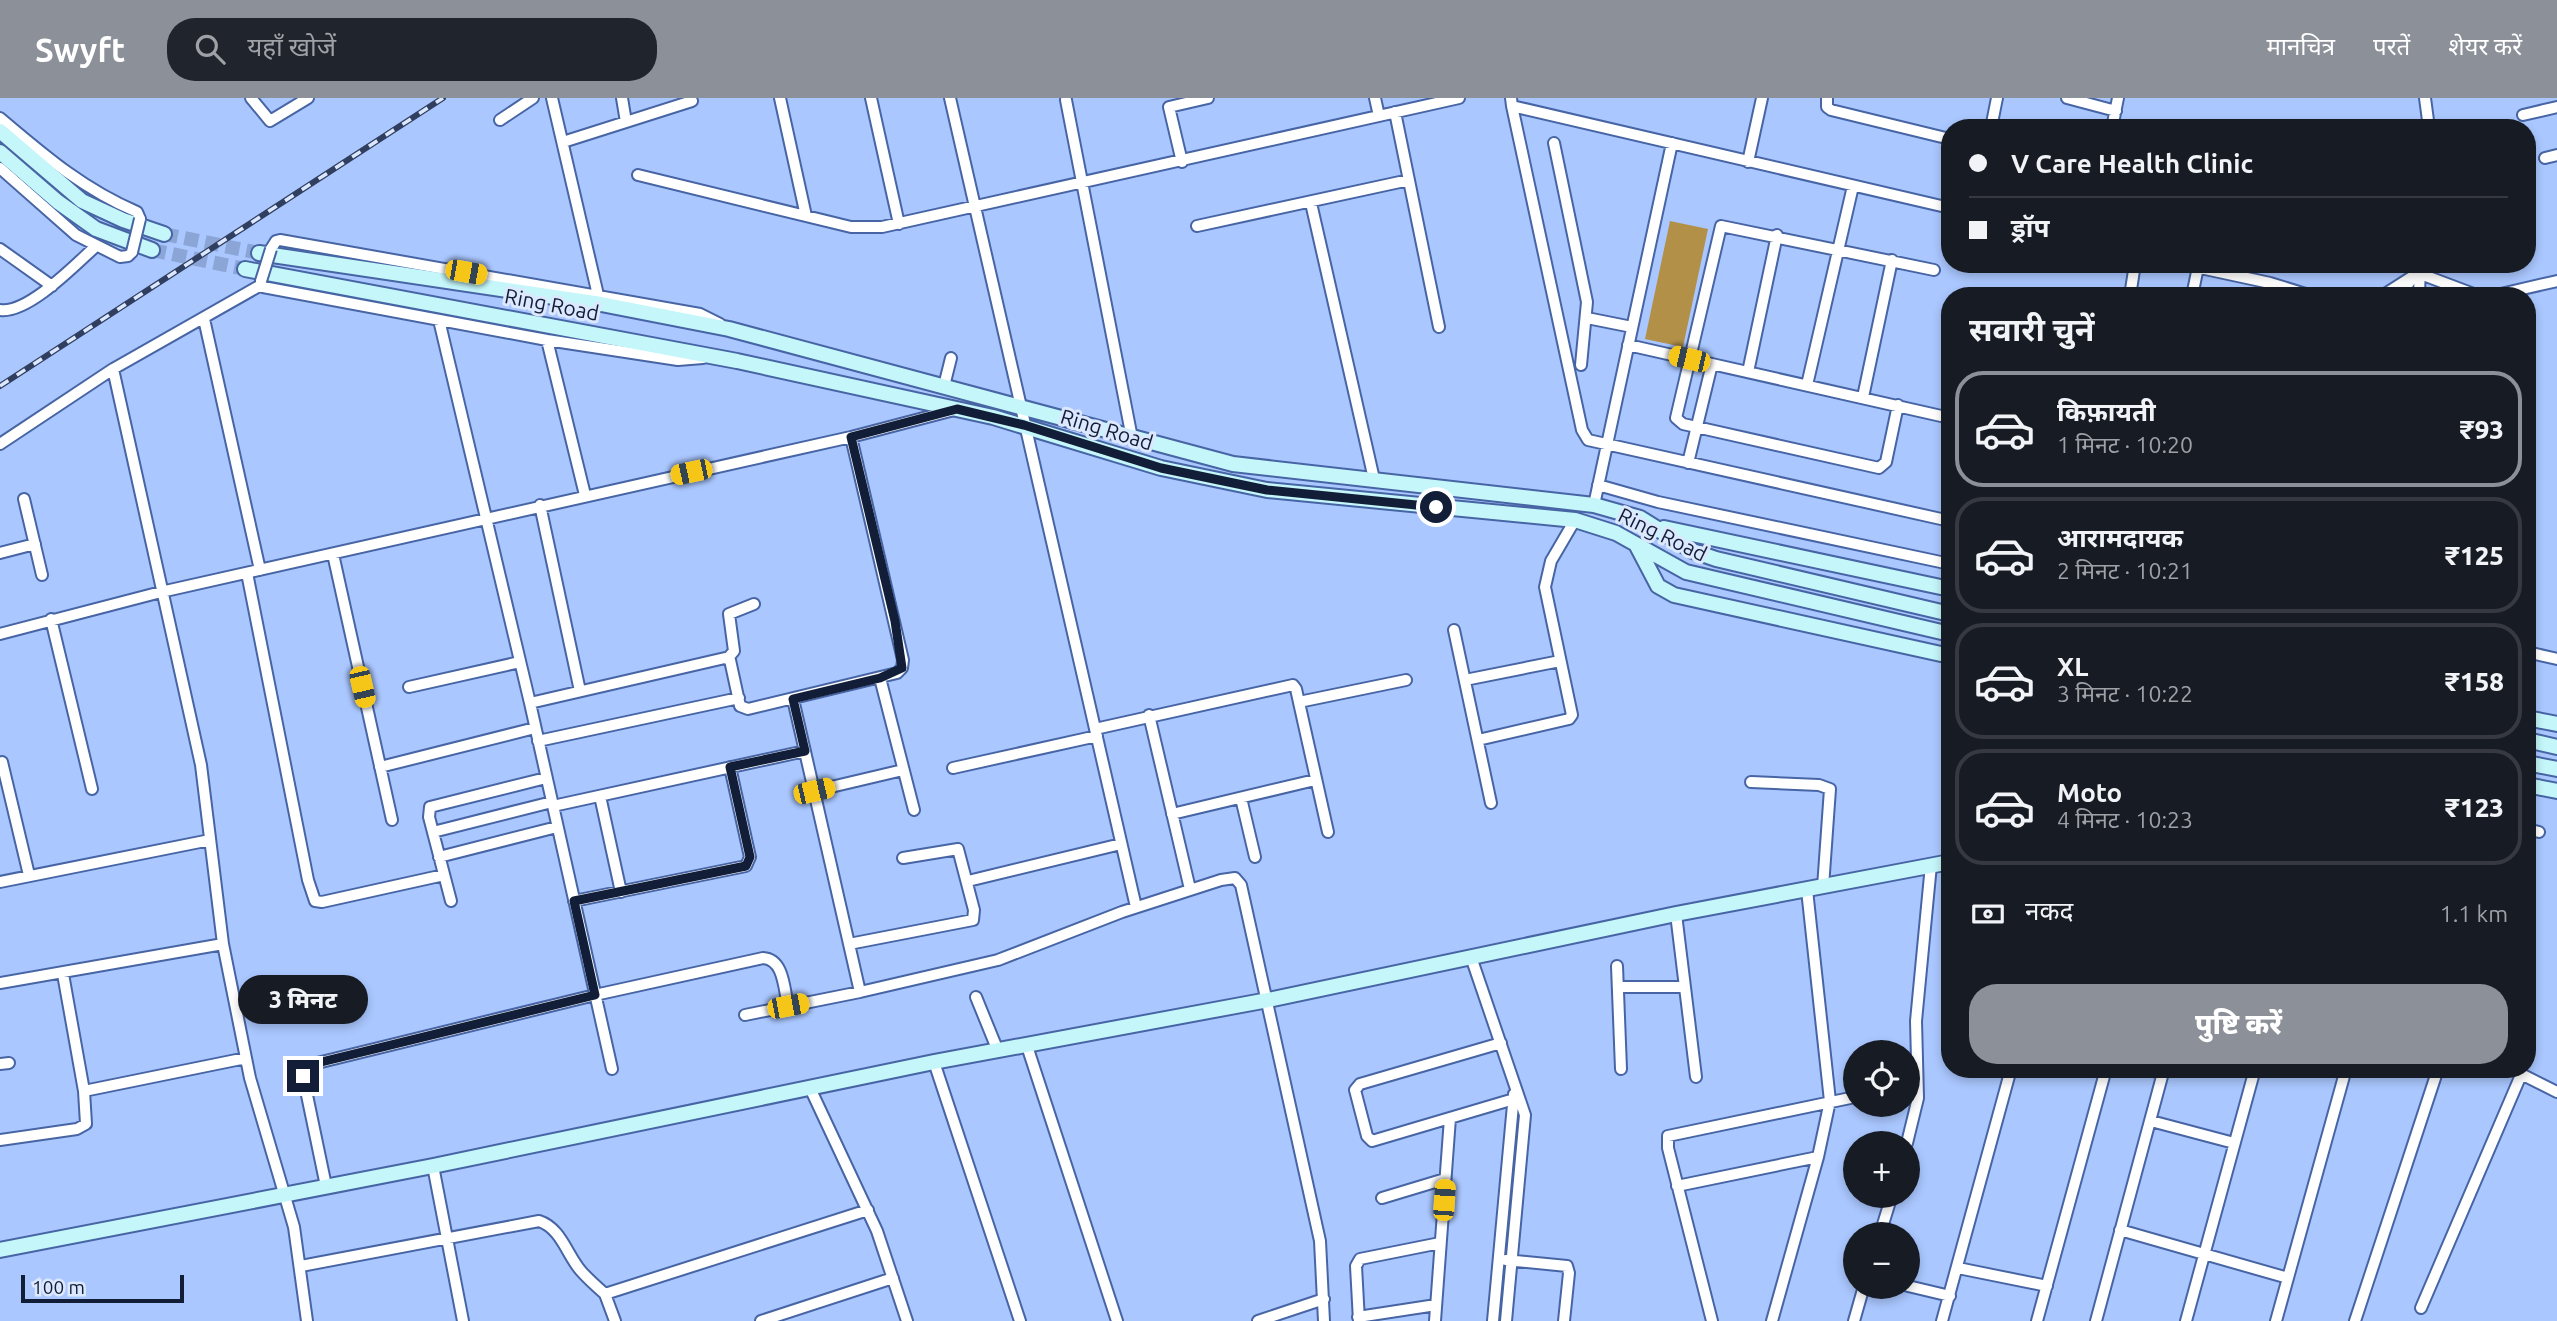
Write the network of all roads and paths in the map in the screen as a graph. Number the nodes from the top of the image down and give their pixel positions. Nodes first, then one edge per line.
1 (251, 98) edge
2 (308, 98) edge
3 (533, 98) edge
4 (552, 98) edge
5 (622, 98) edge
6 (780, 98) edge
7 (871, 98) edge
8 (950, 98) edge
9 (1208, 98) edge
10 (1375, 98) edge
11 (1459, 98) edge
12 (1762, 98) edge
13 (1827, 98) edge
14 (1997, 98) edge
15 (2067, 98) edge
16 (2118, 98) edge
17 (2425, 98) edge
18 (1066, 100) edge
19 (692, 101) dead end
20 (1512, 102) edge
21 (1168, 103) edge
22 (2557, 107) edge
23 (2116, 111) junction
24 (1395, 113) junction
25 (2523, 115) dead end
26 (1379, 116) junction
27 (0, 118) edge
28 (1993, 119) edge
29 (2114, 119) edge
30 (2428, 119) edge
31 (500, 120) dead end
32 (626, 122) junction
33 (0, 131) edge
34 (1941, 137) edge
35 (563, 142) junction
36 (1554, 143) dead end
37 (1672, 143) junction
38 (0, 152) edge
39 (2557, 155) edge
40 (2544, 158) dead end
41 (1182, 162) junction
42 (1748, 162) junction
43 (0, 168) edge
44 (638, 175) dead end
45 (1409, 180) junction
46 (1083, 184) junction
47 (1853, 186) junction
48 (1311, 203) junction
49 (1941, 206) edge
50 (976, 207) junction
51 (806, 216) junction
52 (899, 224) junction
53 (1197, 226) dead end
54 (164, 234) tunnel mouth
55 (1777, 235) junction
56 (96, 246) junction
57 (1837, 249) junction
58 (0, 250) edge
59 (152, 250) tunnel mouth
60 (265, 251) junction
61 (1892, 260) junction
62 (245, 269) tunnel mouth
63 (1934, 270) dead end
64 (2220, 273) edge
65 (2414, 273) edge
66 (2428, 273) edge
67 (2557, 281) edge
68 (261, 283) junction
69 (51, 286) junction
70 (2270, 287) edge
71 (2394, 287) edge
72 (2459, 287) edge
73 (2531, 287) edge
74 (598, 295) junction
75 (0, 310) edge
76 (1587, 318) junction
77 (204, 319) junction
78 (439, 320) junction
79 (1439, 327) dead end
80 (1632, 327) junction
81 (729, 329) junction
82 (547, 340) junction
83 (1628, 345) junction
84 (719, 358) junction
85 (951, 358) dead end
86 (1689, 359) junction
87 (1712, 364) junction
88 (1581, 365) dead end
89 (113, 369) junction
90 (1748, 372) junction
91 (1807, 385) junction
92 (944, 386) junction
93 (1863, 397) junction
94 (1898, 405) junction
95 (1021, 407) junction
96 (957, 409) junction
97 (1941, 416) edge
98 (1024, 425) junction
99 (1696, 427) junction
100 (851, 437) junction
101 (1132, 438) junction
102 (0, 444) edge
103 (1607, 446) junction
104 (1688, 463) junction
105 (1374, 479) junction
106 (1598, 485) junction
107 (584, 495) junction
108 (24, 499) dead end
109 (540, 505) junction
110 (1594, 505) junction
111 (485, 518) junction
112 (1941, 519) edge
113 (1575, 520) junction
114 (1656, 527) junction
115 (35, 544) junction
116 (1637, 546) junction
117 (0, 553) edge
118 (333, 554) junction
119 (1941, 562) edge
120 (260, 570) junction
121 (247, 573) junction
122 (42, 575) dead end
123 (1941, 587) edge
124 (161, 592) junction
125 (754, 604) dead end
126 (1941, 612) edge
127 (51, 619) junction
128 (1454, 630) dead end
129 (1941, 632) edge
130 (0, 634) edge
131 (1941, 654) edge
132 (2536, 654) edge
133 (728, 658) junction
134 (2557, 659) edge
135 (1560, 661) junction
136 (520, 662) junction
137 (880, 678) junction
138 (1406, 680) dead end
139 (1465, 680) junction
140 (409, 687) dead end
141 (580, 691) junction
142 (739, 698) junction
143 (793, 699) junction
144 (530, 702) junction
145 (1299, 702) junction
146 (1149, 715) junction
147 (2536, 720) edge
148 (2557, 724) edge
149 (536, 728) junction
150 (1096, 732) junction
151 (1478, 740) junction
152 (538, 741) junction
153 (2536, 742) edge
154 (2557, 747) edge
155 (805, 751) junction
156 (2, 762) edge
157 (2536, 765) edge
158 (380, 767) junction
159 (730, 767) junction
160 (953, 768) dead end
161 (2557, 769) edge
162 (903, 770) junction
163 (547, 778) junction
164 (1315, 780) junction
165 (1751, 782) dead end
166 (2536, 787) edge
167 (92, 789) dead end
168 (814, 791) junction
169 (2557, 791) edge
170 (600, 796) junction
171 (1241, 798) junction
172 (1491, 803) dead end
173 (552, 804) junction
174 (914, 810) dead end
175 (1172, 814) junction
176 (392, 820) dead end
177 (557, 827) junction
178 (2536, 831) edge
179 (433, 832) junction
180 (1328, 832) dead end
181 (2539, 832) dead end
182 (210, 839) junction
183 (1121, 844) junction
184 (439, 857) junction
185 (903, 858) dead end
186 (1255, 858) dead end
187 (1941, 863) edge
188 (1931, 865) junction
189 (29, 875) junction
190 (444, 875) junction
191 (968, 881) junction
192 (0, 882) edge
193 (1823, 887) junction
194 (1190, 889) junction
195 (1807, 890) junction
196 (621, 892) junction
197 (451, 901) dead end
198 (574, 901) junction
199 (1136, 907) junction
200 (1676, 914) junction
201 (223, 944) junction
202 (849, 944) junction
203 (1471, 957) junction
204 (1618, 966) dead end
205 (63, 974) junction
206 (0, 983) edge
207 (1618, 987) junction
208 (1685, 987) junction
209 (860, 992) junction
210 (595, 995) junction
211 (976, 997) dead end
212 (1268, 1000) junction
213 (788, 1006) junction
214 (745, 1015) dead end
215 (1915, 1040) edge
216 (1501, 1043) junction
217 (1027, 1046) junction
218 (998, 1051) junction
219 (246, 1058) junction
220 (934, 1062) junction
221 (612, 1069) dead end
222 (1621, 1069) dead end
223 (1696, 1077) dead end
224 (2009, 1078) edge
225 (2104, 1078) edge
226 (2161, 1078) edge
227 (2252, 1078) edge
228 (2344, 1078) edge
229 (2435, 1078) edge
230 (2514, 1078) edge
231 (2530, 1078) edge
232 (1515, 1085) junction
233 (810, 1088) junction
234 (84, 1091) junction
235 (2557, 1092) edge
236 (1514, 1099) junction
237 (1843, 1099) edge
238 (1830, 1101) junction
239 (1450, 1118) junction
240 (2151, 1121) junction
241 (0, 1140) edge
242 (2234, 1143) junction
243 (1818, 1157) junction
244 (433, 1166) junction
245 (1505, 1172) junction
246 (1521, 1173) junction
247 (1445, 1179) junction
248 (326, 1186) junction
249 (1677, 1186) junction
250 (286, 1194) junction
251 (1382, 1198) dead end
252 (869, 1210) junction
253 (2120, 1230) junction
254 (448, 1239) junction
255 (1440, 1243) junction
256 (0, 1250) edge
257 (2204, 1253) junction
258 (1505, 1260) junction
259 (301, 1266) junction
260 (1958, 1268) junction
261 (893, 1278) junction
262 (2288, 1278) junction
263 (2047, 1286) junction
264 (1920, 1289) edge
265 (605, 1294) junction
266 (1950, 1296) junction
267 (1324, 1299) junction
268 (1860, 1299) edge
269 (1436, 1305) junction
270 (2421, 1308) dead end
271 (1358, 1319) edge
272 (307, 1321) edge
273 (463, 1321) edge
274 (615, 1321) edge
275 (761, 1321) edge
276 (907, 1321) edge
277 (1020, 1321) edge
278 (1117, 1321) edge
279 (1258, 1321) edge
280 (1324, 1321) edge
281 (1434, 1321) edge
282 (1493, 1321) edge
283 (1506, 1321) edge
284 (1564, 1321) edge
285 (1712, 1321) edge
286 (1772, 1321) edge
287 (1854, 1321) edge
288 (1942, 1321) edge
289 (2037, 1321) edge
290 (2096, 1321) edge
291 (2186, 1321) edge
292 (2276, 1321) edge
293 (2355, 1321) edge

1 - 2 street
3 - 31 street
4 - 35 street
5 - 32 street
6 - 51 street
7 - 52 street
8 - 50 street
9 - 21 street
10 - 26 street
11 - 24 street
12 - 42 street
13 - 34 street
14 - 28 street
15 - 23 street
16 - 23 street
17 - 30 street
18 - 46 street
19 - 32 street
20 - 37 street
20 - 103 street
21 - 41 street
22 - 25 street
23 - 29 street
24 - 26 street
24 - 45 street
26 - 41 street
27 - 56 street, bridge
32 - 35 street
33 - 54 street
35 - 74 street
36 - 76 street
37 - 42 street
37 - 80 street
38 - 59 street
39 - 40 street
41 - 46 street
42 - 47 street
43 - 56 street
44 - 51 street
45 - 48 street
45 - 79 street
46 - 50 street
46 - 101 street
47 - 49 street
47 - 57 street
48 - 53 street
48 - 105 street
50 - 52 street
50 - 95 street
51 - 52 street
55 - 57 street
55 - 86 street
55 - 90 street
56 - 69 street
57 - 61 street
57 - 91 street
58 - 69 street
60 - 68 street, bridge
60 - 74 street
60 - 81 street, Ring Road
61 - 63 street
61 - 93 street
62 - 84 street, Ring Road
64 - 70 street
65 - 71 street
66 - 72 street
67 - 73 street
68 - 77 street
68 - 78 street
69 - 75 street
74 - 81 street
76 - 80 street
76 - 88 street
77 - 89 street
77 - 120 street
78 - 82 street
78 - 111 street
80 - 83 street
81 - 92 street, Ring Road
82 - 84 street
82 - 107 street
83 - 86 street
83 - 103 street
84 - 96 street, Ring Road
85 - 92 street
86 - 87 street
86 - 99 street
87 - 90 street
87 - 99 street
89 - 102 street
89 - 124 street
90 - 91 street
91 - 93 street
92 - 95 street, Ring Road
93 - 94 street
94 - 97 street
94 - 99 street
95 - 98 street
95 - 101 street, Ring Road
96 - 98 street, Ring Road
96 - 100 street
98 - 113 street, Ring Road
98 - 150 street
99 - 104 street
100 - 107 street
100 - 137 street
101 - 105 street, Ring Road
103 - 104 street
103 - 106 street
104 - 112 street
105 - 110 street, Ring Road
106 - 110 street
106 - 119 street
107 - 109 street
108 - 115 street
109 - 111 street
109 - 141 street
110 - 114 street, Ring Road
111 - 118 street
111 - 136 street
113 - 116 street, Ring Road
113 - 135 street
114 - 123 street
114 - 126 street, Ring Road
115 - 117 street
115 - 122 street
116 - 129 street, Ring Road
116 - 131 street
118 - 120 street
118 - 158 street
120 - 121 street
121 - 124 street
121 - 190 street
124 - 127 street
124 - 182 street
125 - 133 street
127 - 130 street
127 - 167 street
128 - 139 street
132 - 134 street
133 - 141 street
133 - 142 street
135 - 139 street
135 - 151 street
136 - 140 street
136 - 144 street
137 - 143 street
137 - 162 street
138 - 145 street
139 - 151 street
141 - 144 street
142 - 143 street
142 - 152 street
143 - 155 street
144 - 149 street
145 - 146 street
145 - 164 street
146 - 150 street
146 - 175 street
147 - 148 street
149 - 152 street
149 - 158 street
150 - 160 street
150 - 183 street
151 - 172 street
152 - 163 street
153 - 154 street
155 - 159 street
155 - 168 street
156 - 189 street
157 - 161 street
158 - 176 street
159 - 170 street
159 - 196 street
162 - 168 street
162 - 174 street
163 - 173 street
163 - 179 street
164 - 171 street
164 - 180 street
165 - 193 street
166 - 169 street
168 - 202 street
170 - 173 street
170 - 196 street
171 - 175 street
171 - 186 street
173 - 177 street
173 - 179 street
175 - 194 street
177 - 184 street
177 - 198 street
178 - 181 street
179 - 184 street
182 - 189 street
182 - 201 street
183 - 191 street
183 - 199 street
184 - 190 street
185 - 191 street
187 - 188 street
188 - 193 street
188 - 215 street
189 - 192 street
190 - 197 street
191 - 202 street
193 - 195 street
194 - 199 street
194 - 212 street
195 - 200 street
195 - 238 street
196 - 198 street
198 - 210 street
199 - 209 street
200 - 203 street
200 - 208 street
201 - 205 street
201 - 219 street
202 - 209 street
203 - 212 street
203 - 216 street
204 - 207 street
205 - 206 street
205 - 234 street
207 - 208 street
207 - 222 street
208 - 223 street
209 - 213 street
210 - 213 street
210 - 221 street
210 - 248 street
211 - 218 street
212 - 217 street
212 - 267 street
213 - 214 street
216 - 232 street
216 - 239 street
217 - 218 street
217 - 278 street
218 - 220 street
219 - 234 street
219 - 250 street
220 - 233 street
220 - 277 street
224 - 260 street
225 - 263 street
226 - 240 street
227 - 242 street
228 - 262 street
229 - 293 street
230 - 270 street
231 - 235 street
232 - 236 street
232 - 246 street
233 - 244 street
233 - 252 street
234 - 241 street
236 - 239 street
236 - 245 street
237 - 238 street
238 - 243 street
238 - 249 street
239 - 247 street
240 - 242 street
240 - 253 street
242 - 257 street
243 - 249 street
243 - 286 street
244 - 248 street
244 - 254 street
245 - 246 street
245 - 258 street
246 - 258 street
247 - 251 street
247 - 255 street
248 - 250 street
249 - 285 street
250 - 256 street
250 - 259 street
252 - 261 street
252 - 265 street
253 - 257 street
253 - 290 street
254 - 259 street
254 - 265 street
254 - 273 street
255 - 269 street
255 - 271 street
257 - 262 street
257 - 291 street
258 - 282 street
258 - 283 street
258 - 284 street
259 - 272 street
260 - 263 street
260 - 266 street
261 - 275 street
261 - 276 street
262 - 292 street
263 - 289 street
264 - 266 street
265 - 274 street
266 - 288 street
267 - 279 street
267 - 280 street
268 - 287 street
269 - 271 street
269 - 281 street

